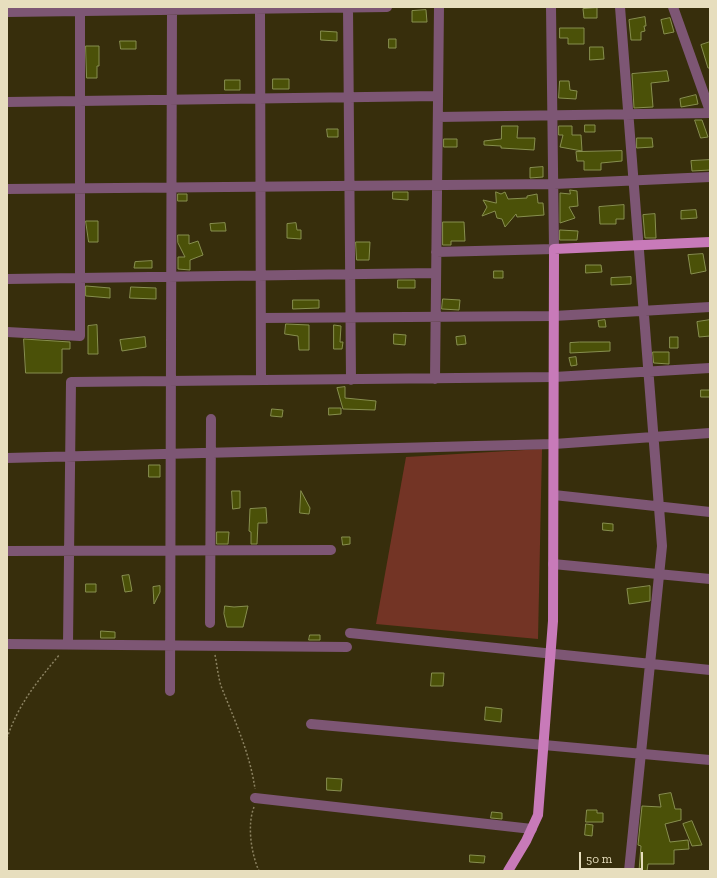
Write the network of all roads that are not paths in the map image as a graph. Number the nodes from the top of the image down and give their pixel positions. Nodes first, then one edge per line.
1 (348, 7) edge
2 (387, 7) edge
3 (439, 7) edge
4 (551, 7) edge
5 (620, 7) edge
6 (673, 7) edge
7 (172, 8) edge
8 (260, 8) edge
9 (80, 9) edge
10 (7, 12) edge
11 (707, 92) edge
12 (438, 96) junction
13 (349, 97) junction
14 (260, 98) junction
15 (172, 99) junction
16 (80, 101) junction
17 (7, 102) edge
18 (710, 112) edge
19 (629, 114) junction
20 (553, 115) junction
21 (438, 117) junction
22 (710, 177) edge
23 (634, 180) junction
24 (554, 184) junction
25 (437, 185) junction
26 (349, 186) junction
27 (171, 187) junction
28 (260, 187) junction
29 (80, 188) junction
30 (7, 189) edge
31 (710, 242) edge
32 (639, 245) junction
33 (554, 249) junction
34 (436, 252) junction
35 (436, 272) junction
36 (350, 274) junction
37 (261, 275) junction
38 (171, 277) junction
39 (80, 278) junction
40 (7, 279) edge
41 (710, 307) edge
42 (644, 311) junction
43 (554, 316) junction
44 (436, 317) junction
45 (261, 318) junction
46 (350, 318) junction
47 (7, 332) edge
48 (710, 368) edge
49 (649, 371) junction
50 (554, 377) junction
51 (435, 378) junction
52 (261, 380) junction
53 (351, 380) junction
54 (171, 382) junction
55 (211, 419) dead end
56 (710, 433) edge
57 (654, 437) junction
58 (554, 444) junction
59 (211, 453) junction
60 (171, 454) junction
61 (70, 457) junction
62 (7, 458) edge
63 (554, 494) junction
64 (659, 506) junction
65 (710, 512) edge
66 (69, 550) junction
67 (170, 550) junction
68 (210, 550) junction
69 (331, 550) dead end
70 (7, 551) edge
71 (553, 564) junction
72 (659, 574) junction
73 (710, 579) edge
74 (210, 623) dead end
75 (350, 632) dead end
76 (7, 644) edge
77 (68, 644) junction
78 (170, 645) junction
79 (347, 647) dead end
80 (551, 653) junction
81 (650, 664) junction
82 (710, 670) edge
83 (170, 690) dead end
84 (311, 724) dead end
85 (544, 745) junction
86 (641, 754) junction
87 (710, 760) edge
88 (255, 798) road end
89 (532, 829) junction
90 (508, 871) edge
91 (629, 871) edge

1 - 2 street
1 - 8 street
1 - 13 street
3 - 12 street
4 - 20 street
5 - 19 street
6 - 11 street
7 - 8 street
7 - 9 street
7 - 15 street
8 - 14 street
9 - 10 street
9 - 16 street
11 - 18 street
12 - 13 street
12 - 21 street
13 - 14 street
13 - 26 street
14 - 15 street
14 - 28 street
15 - 16 street
15 - 27 street
16 - 17 street
16 - 29 street
18 - 19 street
19 - 20 street
19 - 23 street
20 - 21 street
20 - 24 street
21 - 25 street
22 - 23 street
23 - 24 street
23 - 32 street
24 - 25 street
24 - 33 street
25 - 26 street
25 - 34 street
26 - 28 street
26 - 36 street
27 - 28 street
27 - 29 street
27 - 38 street
28 - 37 street
29 - 30 street
29 - 39 street
31 - 32 main road
32 - 33 main road
32 - 42 street
33 - 34 street
33 - 43 main road
34 - 35 street
35 - 36 street
35 - 44 street
36 - 37 street
36 - 46 street
37 - 38 street
37 - 45 street
38 - 39 street
38 - 54 street
39 - 40 street
39 - 47 street
41 - 42 street
42 - 43 street
42 - 49 street
43 - 44 street
43 - 50 main road
44 - 46 street
44 - 51 street
45 - 46 street
45 - 52 street
46 - 53 street
48 - 49 street
49 - 50 street
49 - 57 street
50 - 51 street
50 - 58 main road
51 - 53 street
52 - 53 street
52 - 54 street
54 - 60 street
54 - 61 street
55 - 59 street
56 - 57 street
57 - 58 street
57 - 64 street
58 - 59 street
58 - 63 main road
59 - 60 street
59 - 68 street
60 - 61 street
60 - 67 street
61 - 62 street
61 - 66 street
63 - 64 street
63 - 71 main road
64 - 65 street
64 - 72 street
66 - 67 street
66 - 70 street
66 - 77 street
67 - 68 street
67 - 78 street
68 - 69 street
68 - 74 street
71 - 72 street
71 - 80 main road
72 - 73 street
72 - 81 street
75 - 80 street
76 - 77 street
77 - 78 street
78 - 79 street
78 - 83 street
80 - 81 street
80 - 85 main road
81 - 82 street
81 - 86 street
84 - 85 street
85 - 86 street
85 - 89 main road
86 - 87 street
86 - 91 street
88 - 89 street
89 - 90 main road

